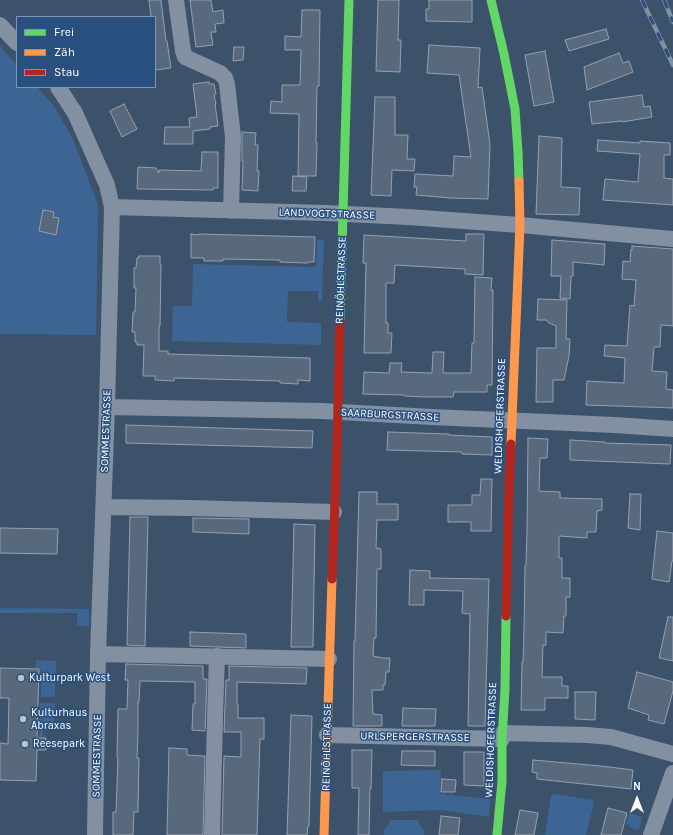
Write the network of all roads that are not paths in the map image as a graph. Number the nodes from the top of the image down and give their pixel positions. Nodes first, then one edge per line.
1 (176, 0) edge
2 (349, 0) edge
3 (491, 0) edge
4 (0, 25) edge
5 (16, 42) edge
6 (59, 88) edge
7 (112, 207) junction
8 (231, 211) junction
9 (343, 214) junction
10 (520, 225) junction
11 (673, 239) edge
12 (107, 407) junction
13 (337, 412) junction
14 (512, 421) junction
15 (673, 429) edge
16 (104, 507) junction
17 (334, 512) junction
18 (98, 654) junction
19 (217, 656) junction
20 (329, 659) junction
21 (327, 735) junction
22 (503, 736) junction
23 (673, 754) edge
24 (673, 774) edge
25 (95, 835) edge
26 (212, 835) edge
27 (324, 835) edge
28 (497, 835) edge
29 (651, 835) edge

1 - 8 street
2 - 9 street, REINÖHLSTRASSE
3 - 10 street, WELDISHOFERSTRASSE
4 - 5 street
6 - 7 street
7 - 8 street, LANDVOGTSTRASSE
7 - 12 street, SOMMESTRASSE
8 - 9 street, LANDVOGTSTRASSE
9 - 10 street, LANDVOGTSTRASSE
9 - 13 street, REINÖHLSTRASSE
10 - 11 street, LANDVOGTSTRASSE
10 - 14 street, WELDISHOFERSTRASSE
12 - 13 street, SAARBURGSTRASSE
12 - 16 street, SOMMESTRASSE
13 - 14 street, SAARBURGSTRASSE
13 - 17 street, REINÖHLSTRASSE
14 - 15 street, SAARBURGSTRASSE
14 - 22 street, WELDISHOFERSTRASSE
16 - 17 street
16 - 18 street, SOMMESTRASSE
17 - 20 street, REINÖHLSTRASSE
18 - 19 street
18 - 25 street, SOMMESTRASSE
19 - 20 street
19 - 26 street
20 - 21 street, REINÖHLSTRASSE
21 - 22 street, URLSPERGERSTRASSE
21 - 27 street, REINÖHLSTRASSE
22 - 23 street, URLSPERGERSTRASSE
22 - 28 street, WELDISHOFERSTRASSE
24 - 29 street

